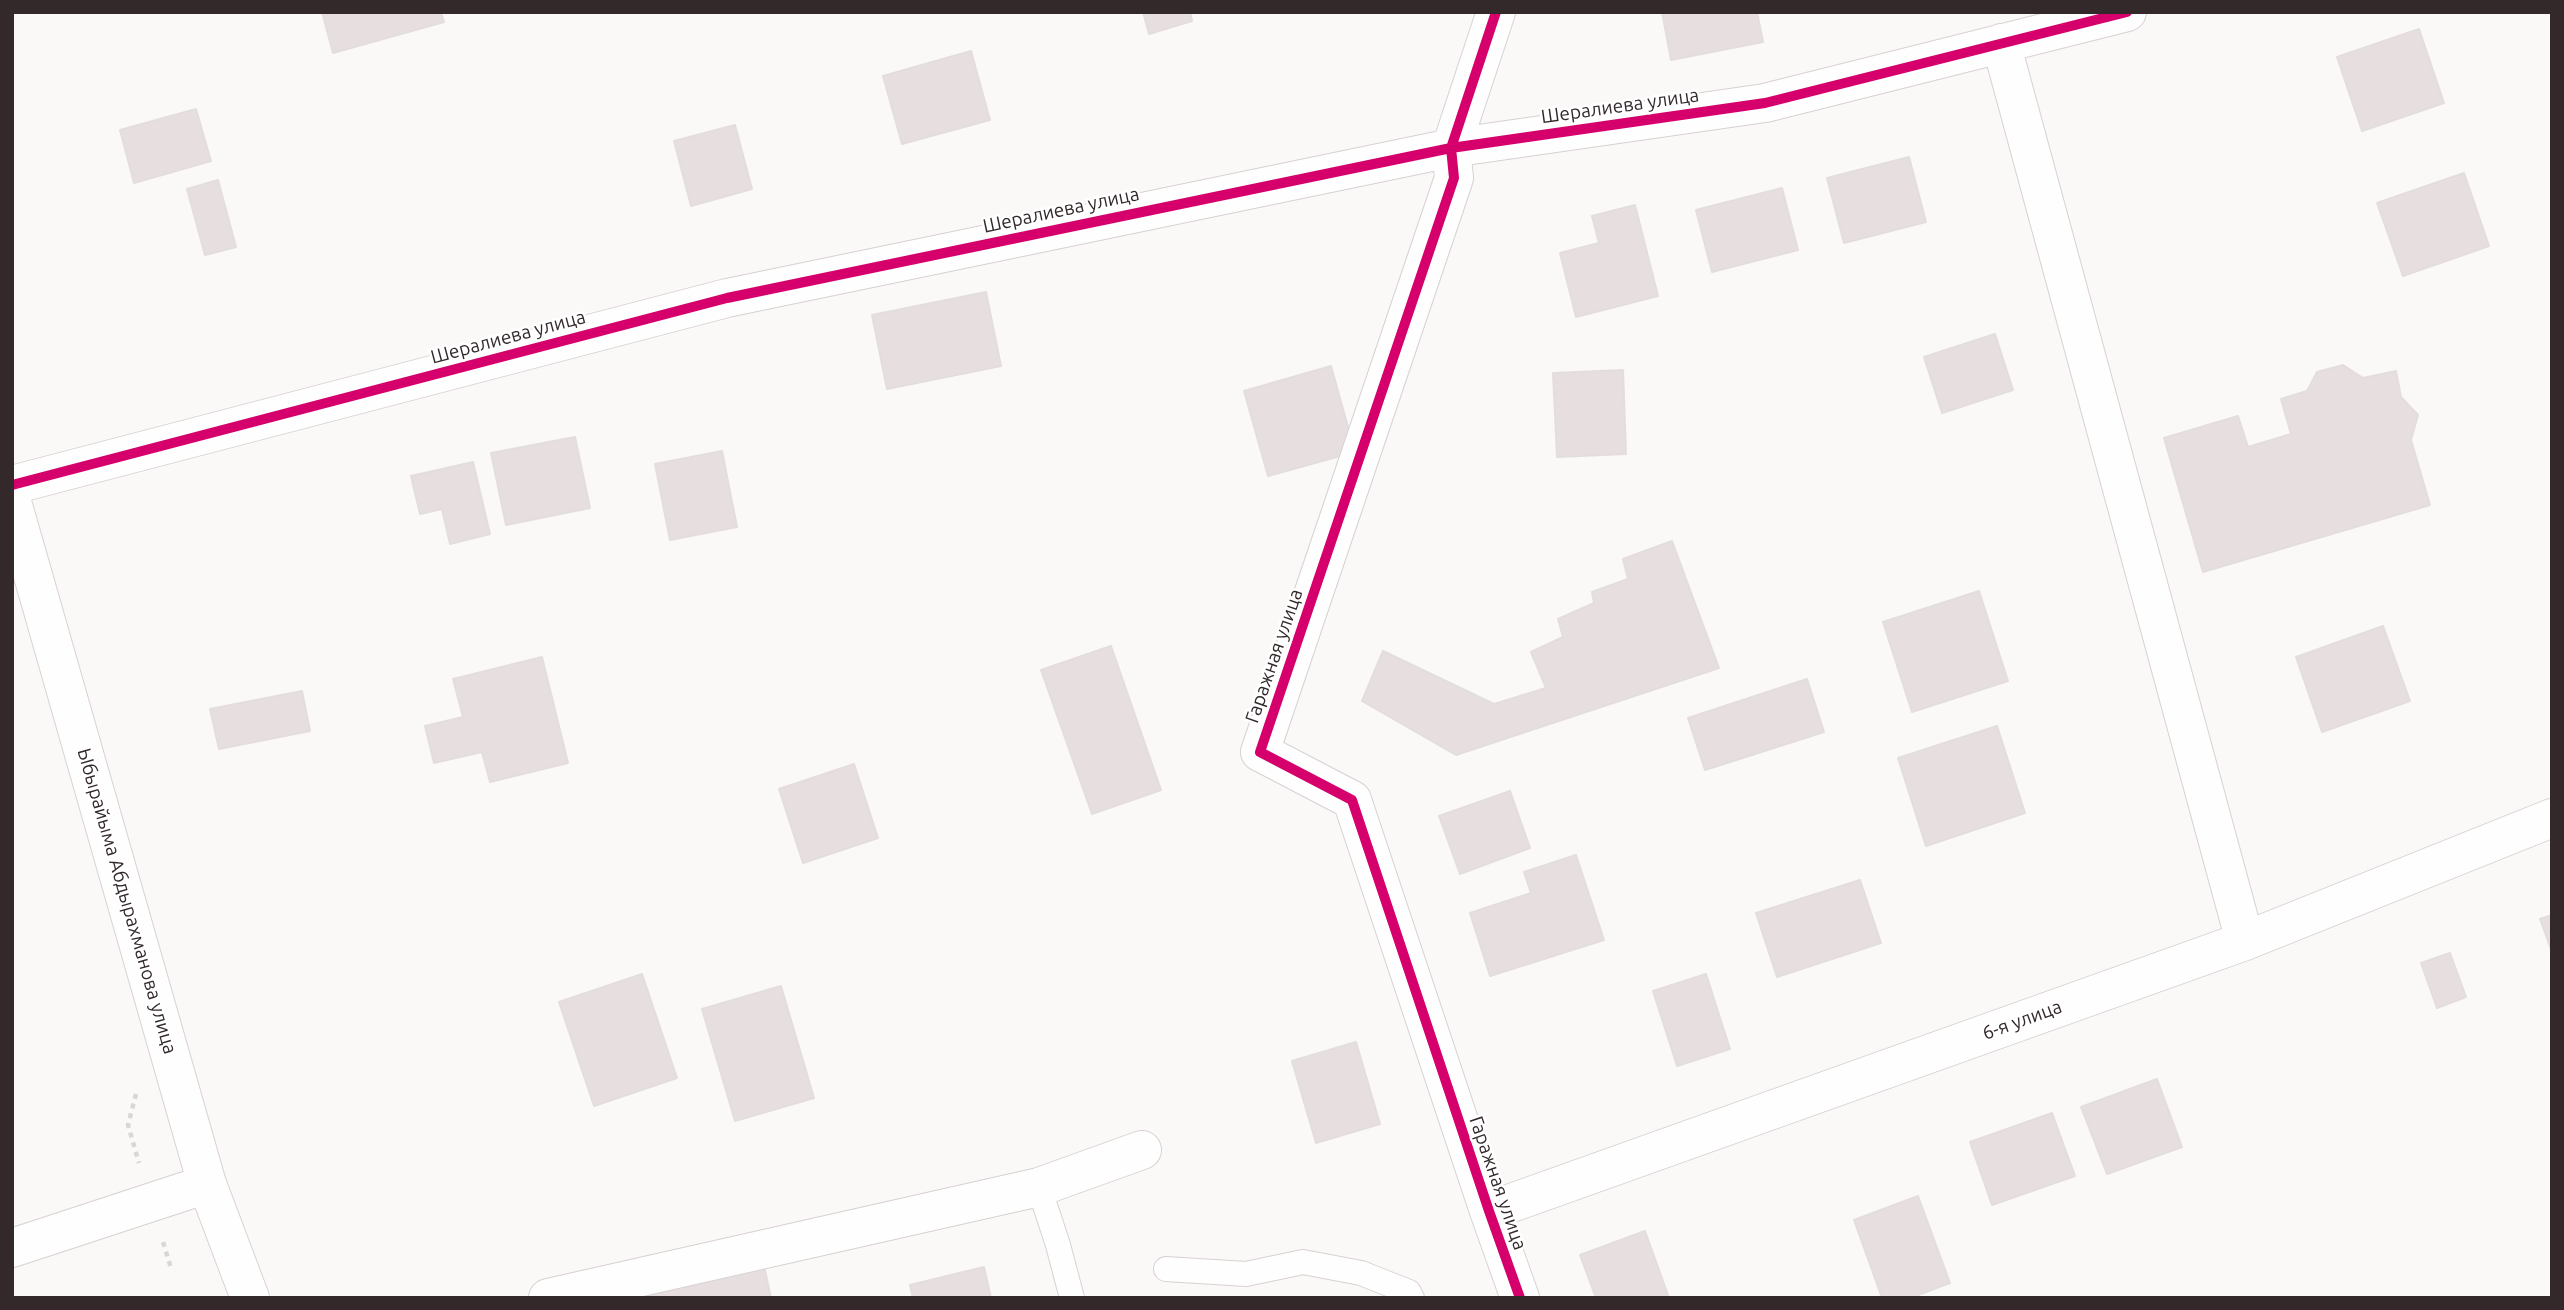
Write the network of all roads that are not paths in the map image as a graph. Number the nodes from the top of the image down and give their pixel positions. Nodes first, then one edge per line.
1 (1496, 12) edge
2 (2127, 12) edge
3 (2001, 43) junction
4 (1451, 148) junction
5 (12, 485) edge
6 (12, 502) edge
7 (2552, 818) edge
8 (2245, 941) junction
9 (1142, 1150) dead end
10 (207, 1184) junction
11 (1039, 1187) junction
12 (1489, 1210) junction
13 (12, 1248) edge
14 (1166, 1269) dead end
15 (250, 1298) edge
16 (548, 1298) edge
17 (1072, 1298) edge
18 (1412, 1298) edge
19 (1520, 1298) edge

1 - 4 street, Гаражная улица
2 - 3 street, Шералиева улица
3 - 4 street, Шералиева улица
3 - 8 street
4 - 5 street, Шералиева улица
4 - 12 street, Гаражная улица
6 - 10 street, Ыбырайыма Абдырахманова улица
7 - 8 street, 6-я улица
8 - 12 street, 6-я улица
9 - 11 street
10 - 13 street
10 - 15 street, Ыбырайыма Абдырахманова улица
11 - 16 street
11 - 17 lane
12 - 19 street, Гаражная улица
14 - 18 lane

